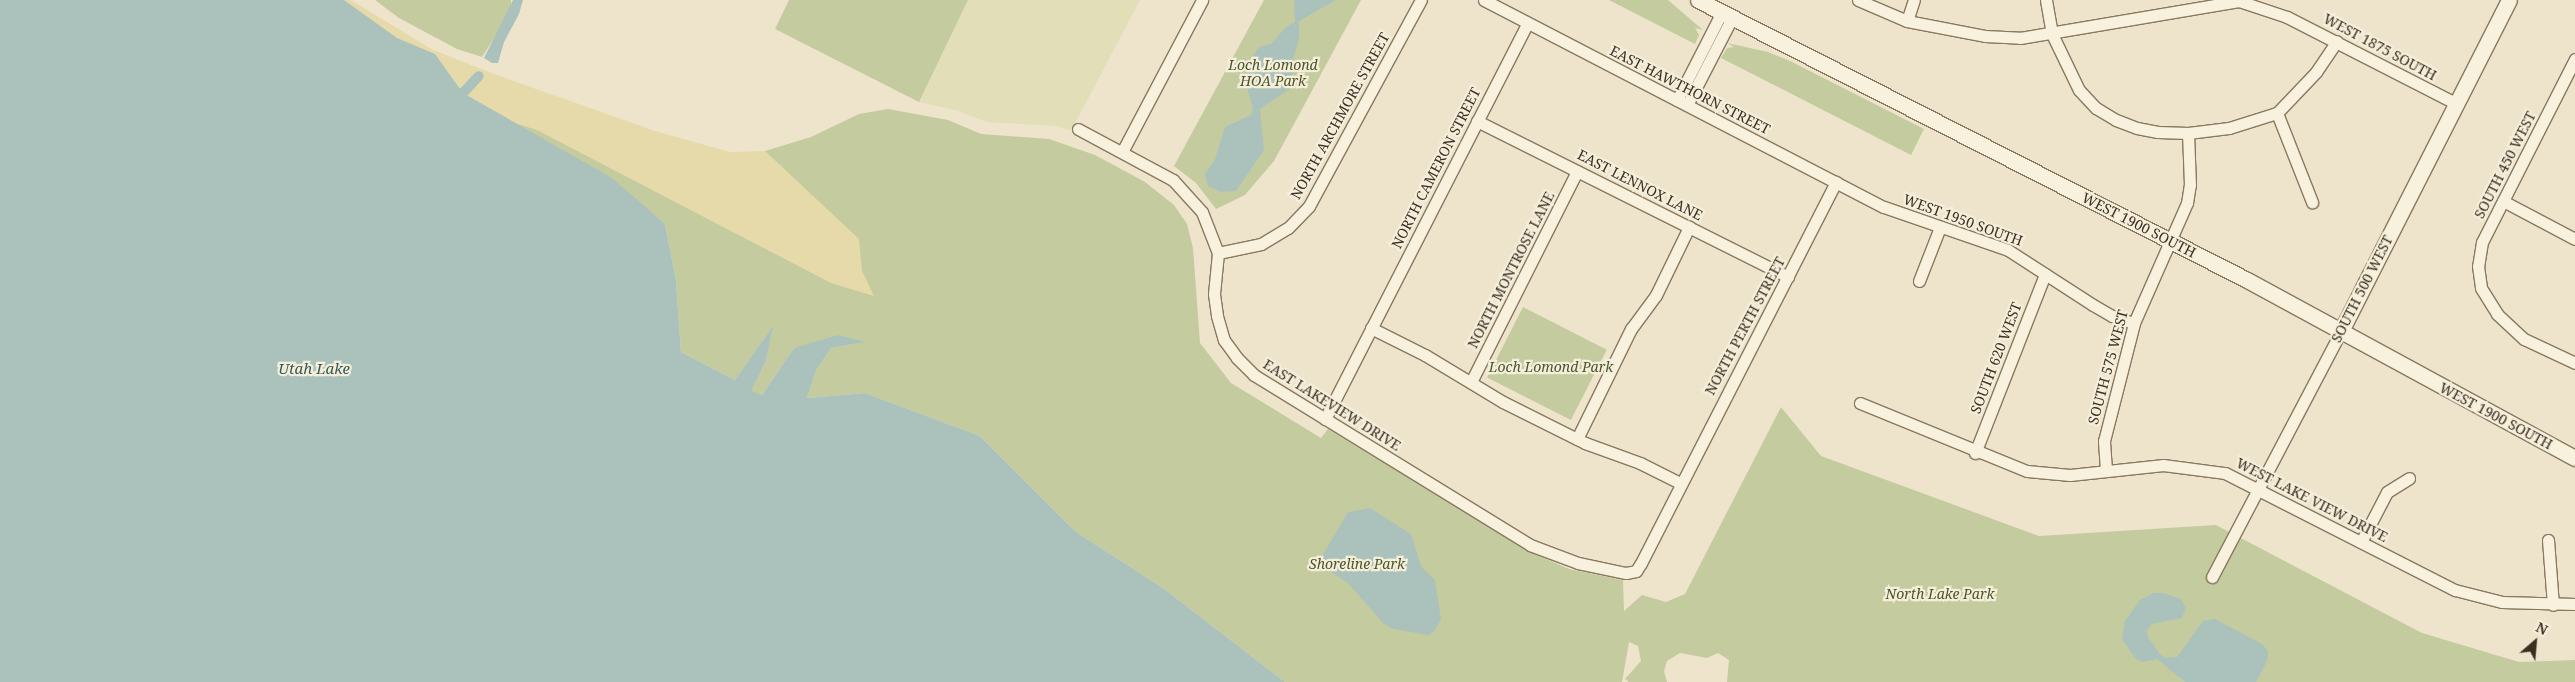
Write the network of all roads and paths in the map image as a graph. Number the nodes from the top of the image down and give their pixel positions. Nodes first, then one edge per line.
1 (1202, 0) edge
2 (1421, 0) edge
3 (1484, 0) edge
4 (1698, 0) edge
5 (1858, 0) edge
6 (1914, 0) edge
7 (2046, 0) edge
8 (2509, 0) edge
9 (1727, 14) junction
10 (1907, 21) junction
11 (1528, 23) junction
12 (2052, 34) junction
13 (2337, 41) junction
14 (2575, 59) edge
15 (2564, 80) junction
16 (2575, 86) edge
17 (1682, 103) junction
18 (2457, 104) junction
19 (2277, 114) junction
20 (1477, 121) junction
21 (1078, 129) dead end
22 (2188, 133) junction
23 (1122, 152) junction
24 (1577, 170) junction
25 (1836, 182) junction
26 (2503, 201) junction
27 (2312, 202) dead end
28 (1884, 207) joint
29 (1940, 226) junction
30 (1689, 227) junction
31 (2575, 239) edge
32 (2169, 241) junction
33 (1218, 253) junction
34 (2045, 274) junction
35 (1788, 277) junction
36 (1919, 281) dead end
37 (2134, 322) junction
38 (1371, 328) junction
39 (2340, 333) junction
40 (2575, 363) edge
41 (1471, 382) junction
42 (1860, 403) dead end
43 (1325, 419) junction
44 (1576, 438) junction
45 (1976, 453) junction
46 (2575, 458) edge
47 (2106, 470) junction
48 (2408, 478) dead end
49 (1680, 483) junction
50 (2258, 489) junction
51 (2548, 540) dead end
52 (2361, 542) junction
53 (1636, 571) joint
54 (2212, 577) dead end
55 (2575, 604) edge
56 (2553, 605) junction

1 - 23 street
2 - 33 street, NORTH ARCHMORE STREET
3 - 11 street, EAST HAWTHORN STREET
4 - 9 street, WEST 1900 SOUTH
5 - 10 street, WEST 1875 SOUTH
6 - 10 street
7 - 12 street
8 - 18 street, SOUTH 500 WEST
9 - 17 street
9 - 32 street, WEST 1900 SOUTH
10 - 12 street, WEST 1875 SOUTH
11 - 17 street, EAST HAWTHORN STREET
11 - 20 street, NORTH CAMERON STREET
12 - 13 street, WEST 1875 SOUTH
12 - 22 street
13 - 18 street, WEST 1875 SOUTH
13 - 19 street
14 - 15 street, SOUTH 450 WEST
15 - 16 street
15 - 26 street, SOUTH 450 WEST
17 - 25 street, EAST HAWTHORN STREET
18 - 39 street, SOUTH 500 WEST
19 - 22 street
19 - 27 street
20 - 24 street, EAST LENNOX LANE
20 - 38 street, NORTH CAMERON STREET
21 - 23 street, EAST LAKEVIEW DRIVE
22 - 32 street, SOUTH 575 WEST
23 - 33 street, EAST LAKEVIEW DRIVE
24 - 30 street, EAST LENNOX LANE
24 - 41 street, NORTH MONTROSE LANE
25 - 28 street, EAST HAWTHORN STREET
25 - 35 street, NORTH PERTH STREET
26 - 31 street
26 - 40 street, SOUTH 450 WEST
28 - 29 street, WEST 1950 SOUTH
29 - 34 street, WEST 1950 SOUTH
29 - 36 street
30 - 35 street, EAST LENNOX LANE
30 - 44 street
32 - 37 street, SOUTH 575 WEST
32 - 39 street, WEST 1900 SOUTH
33 - 43 street, EAST LAKEVIEW DRIVE
34 - 37 street, WEST 1950 SOUTH
34 - 45 street, SOUTH 620 WEST
35 - 49 street, NORTH PERTH STREET
37 - 47 street, SOUTH 575 WEST
38 - 41 street
38 - 43 street, NORTH CAMERON STREET
39 - 46 street, WEST 1900 SOUTH
39 - 50 street, SOUTH 500 WEST
41 - 44 street
42 - 45 street, WEST LAKE VIEW DRIVE
43 - 53 street, EAST LAKEVIEW DRIVE
44 - 49 street
45 - 47 street, WEST LAKE VIEW DRIVE
47 - 50 street, WEST LAKE VIEW DRIVE
48 - 52 street
49 - 53 street, NORTH PERTH STREET
50 - 52 street, WEST LAKE VIEW DRIVE
50 - 54 street, SOUTH 500 WEST
51 - 56 street
52 - 56 street, WEST LAKE VIEW DRIVE
55 - 56 street, WEST LAKE VIEW DRIVE

